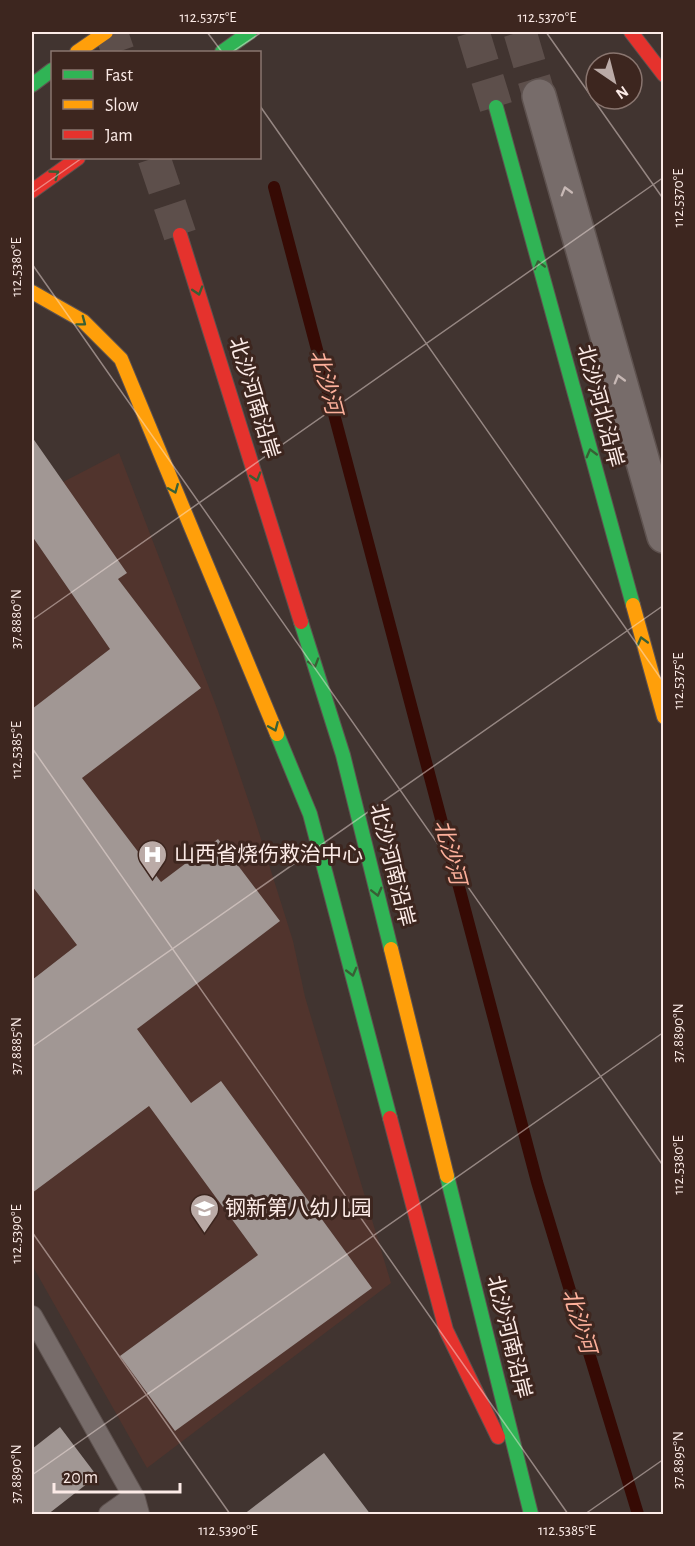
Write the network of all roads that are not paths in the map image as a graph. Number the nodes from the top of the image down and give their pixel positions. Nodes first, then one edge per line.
1 (105, 32) edge
2 (250, 32) edge
3 (631, 32) edge
4 (77, 51) edge
5 (223, 51) edge
6 (51, 71) edge
7 (663, 75) edge
8 (32, 85) edge
9 (539, 96) tunnel mouth
10 (496, 107) tunnel mouth
11 (77, 159) edge
12 (32, 191) edge
13 (180, 235) tunnel mouth
14 (32, 292) edge
15 (663, 536) edge
16 (663, 717) edge
17 (32, 1316) edge
18 (526, 1495) junction
19 (136, 1506) edge
20 (109, 1515) edge
21 (531, 1515) edge

1 - 4 street
2 - 5 street
3 - 7 street
6 - 8 street
15 -> 9 street
16 -> 10 street, 北沙河北沿岸
12 -> 11 street
13 -> 18 street, 北沙河南沿岸
14 -> 18 street
17 - 19 lane
18 - 21 street, 北沙河南沿岸
19 - 20 lane

